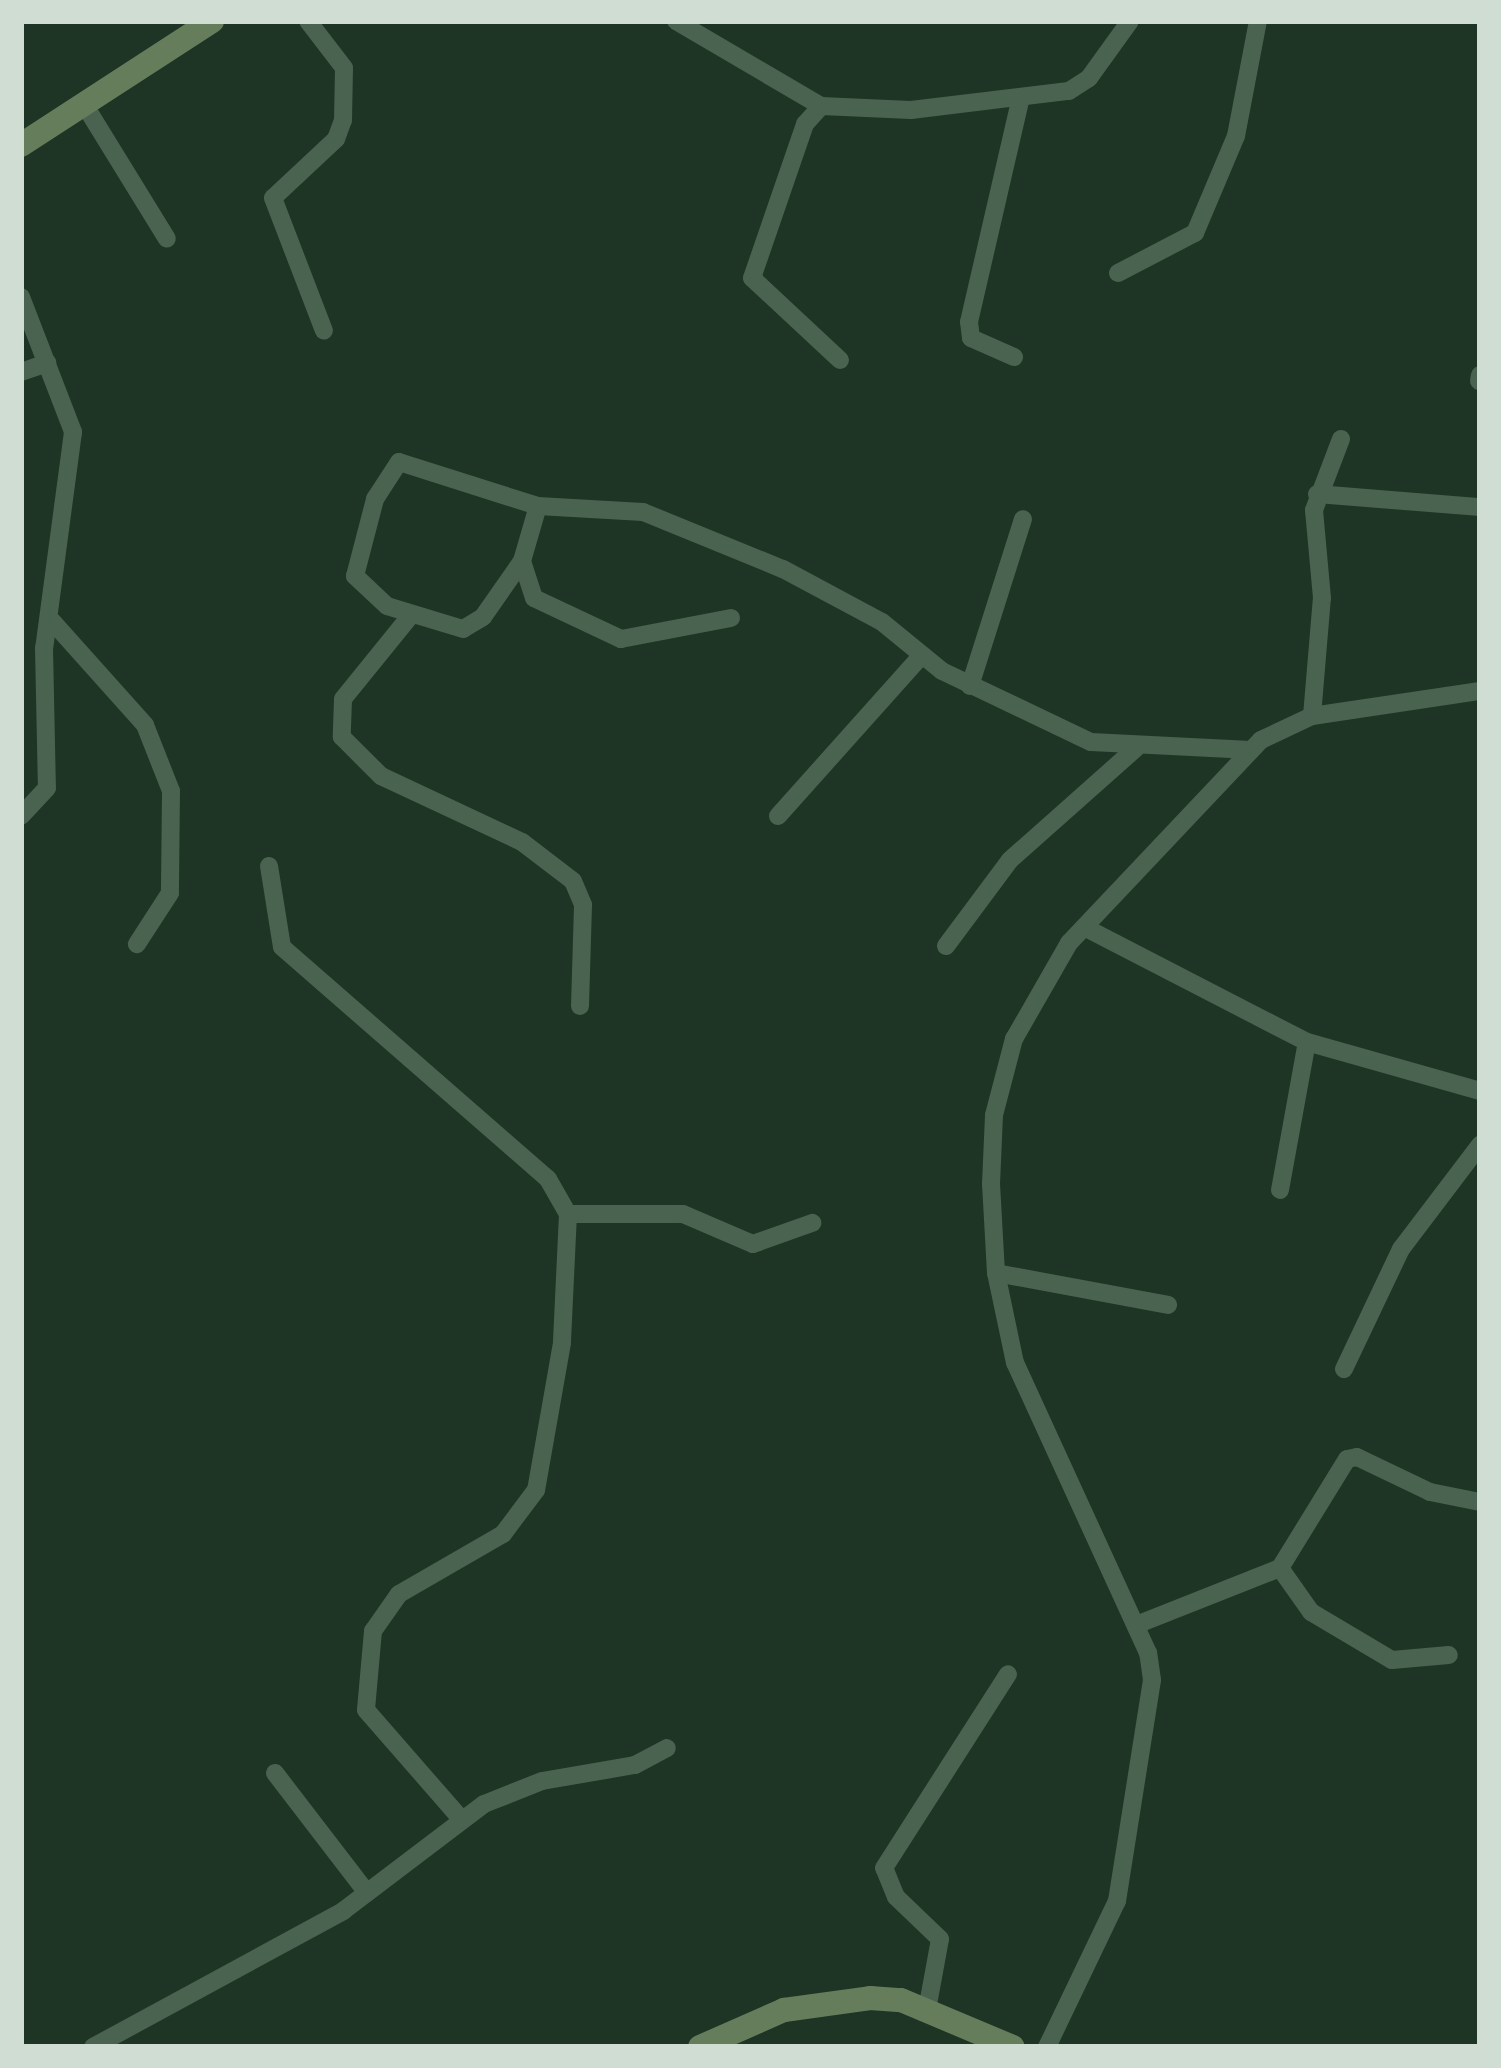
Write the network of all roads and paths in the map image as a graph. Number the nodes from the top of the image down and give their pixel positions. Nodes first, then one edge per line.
1 (212, 21) edge
2 (308, 21) edge
3 (676, 21) edge
4 (1130, 21) edge
5 (1258, 21) edge
6 (1021, 97) junction
7 (85, 104) junction
8 (821, 106) junction
9 (21, 146) edge
10 (167, 238) dead end
11 (1118, 273) dead end
12 (21, 298) edge
13 (324, 331) dead end
14 (1014, 357) dead end
15 (840, 360) dead end
16 (47, 363) junction
17 (21, 372) edge
18 (1341, 439) dead end
19 (1317, 494) junction
20 (538, 506) junction
21 (1480, 508) edge
22 (1023, 519) dead end
23 (522, 561) junction
24 (411, 615) junction
25 (731, 618) dead end
26 (52, 621) junction
27 (922, 656) junction
28 (970, 686) junction
29 (1480, 691) edge
30 (1312, 716) junction
31 (1136, 748) junction
32 (1251, 750) junction
33 (21, 816) edge
34 (778, 817) dead end
35 (269, 866) dead end
36 (1084, 927) junction
37 (137, 944) dead end
38 (946, 946) dead end
39 (580, 1006) dead end
40 (1307, 1042) junction
41 (1480, 1091) edge
42 (1480, 1145) edge
43 (1280, 1190) dead end
44 (568, 1214) junction
45 (812, 1223) dead end
46 (996, 1273) junction
47 (1168, 1305) dead end
48 (1344, 1369) dead end
49 (1480, 1502) edge
50 (1280, 1568) junction
51 (1136, 1625) junction
52 (1449, 1655) dead end
53 (1008, 1674) dead end
54 (667, 1748) dead end
55 (275, 1773) dead end
56 (461, 1819) junction
57 (367, 1893) junction
58 (927, 2010) junction
59 (93, 2047) edge
60 (700, 2047) edge
61 (1013, 2047) edge
62 (1047, 2047) edge

1 - 7 main road
2 - 13 street
3 - 8 street
4 - 6 street
5 - 11 street
6 - 8 street
6 - 14 street
7 - 9 main road
7 - 10 street
8 - 15 street
12 - 16 street
16 - 17 street
16 - 26 street
18 - 19 street
19 - 21 street
19 - 30 street
20 - 23 street
20 - 24 street
20 - 27 street
22 - 28 street
23 - 24 street
23 - 25 street
24 - 39 street
26 - 33 street
26 - 37 street
27 - 28 street
27 - 34 street
28 - 31 street
29 - 30 street
30 - 32 street
31 - 32 street
31 - 38 street
32 - 36 street
35 - 44 street
36 - 40 street
36 - 46 street
40 - 41 street
40 - 43 street
42 - 48 street
44 - 45 street
44 - 56 street
46 - 47 street
46 - 51 street
49 - 50 street
50 - 51 street
50 - 52 street
51 - 62 street
53 - 58 street
54 - 56 street
55 - 57 street
56 - 57 street
57 - 59 street
58 - 60 main road
58 - 61 main road

